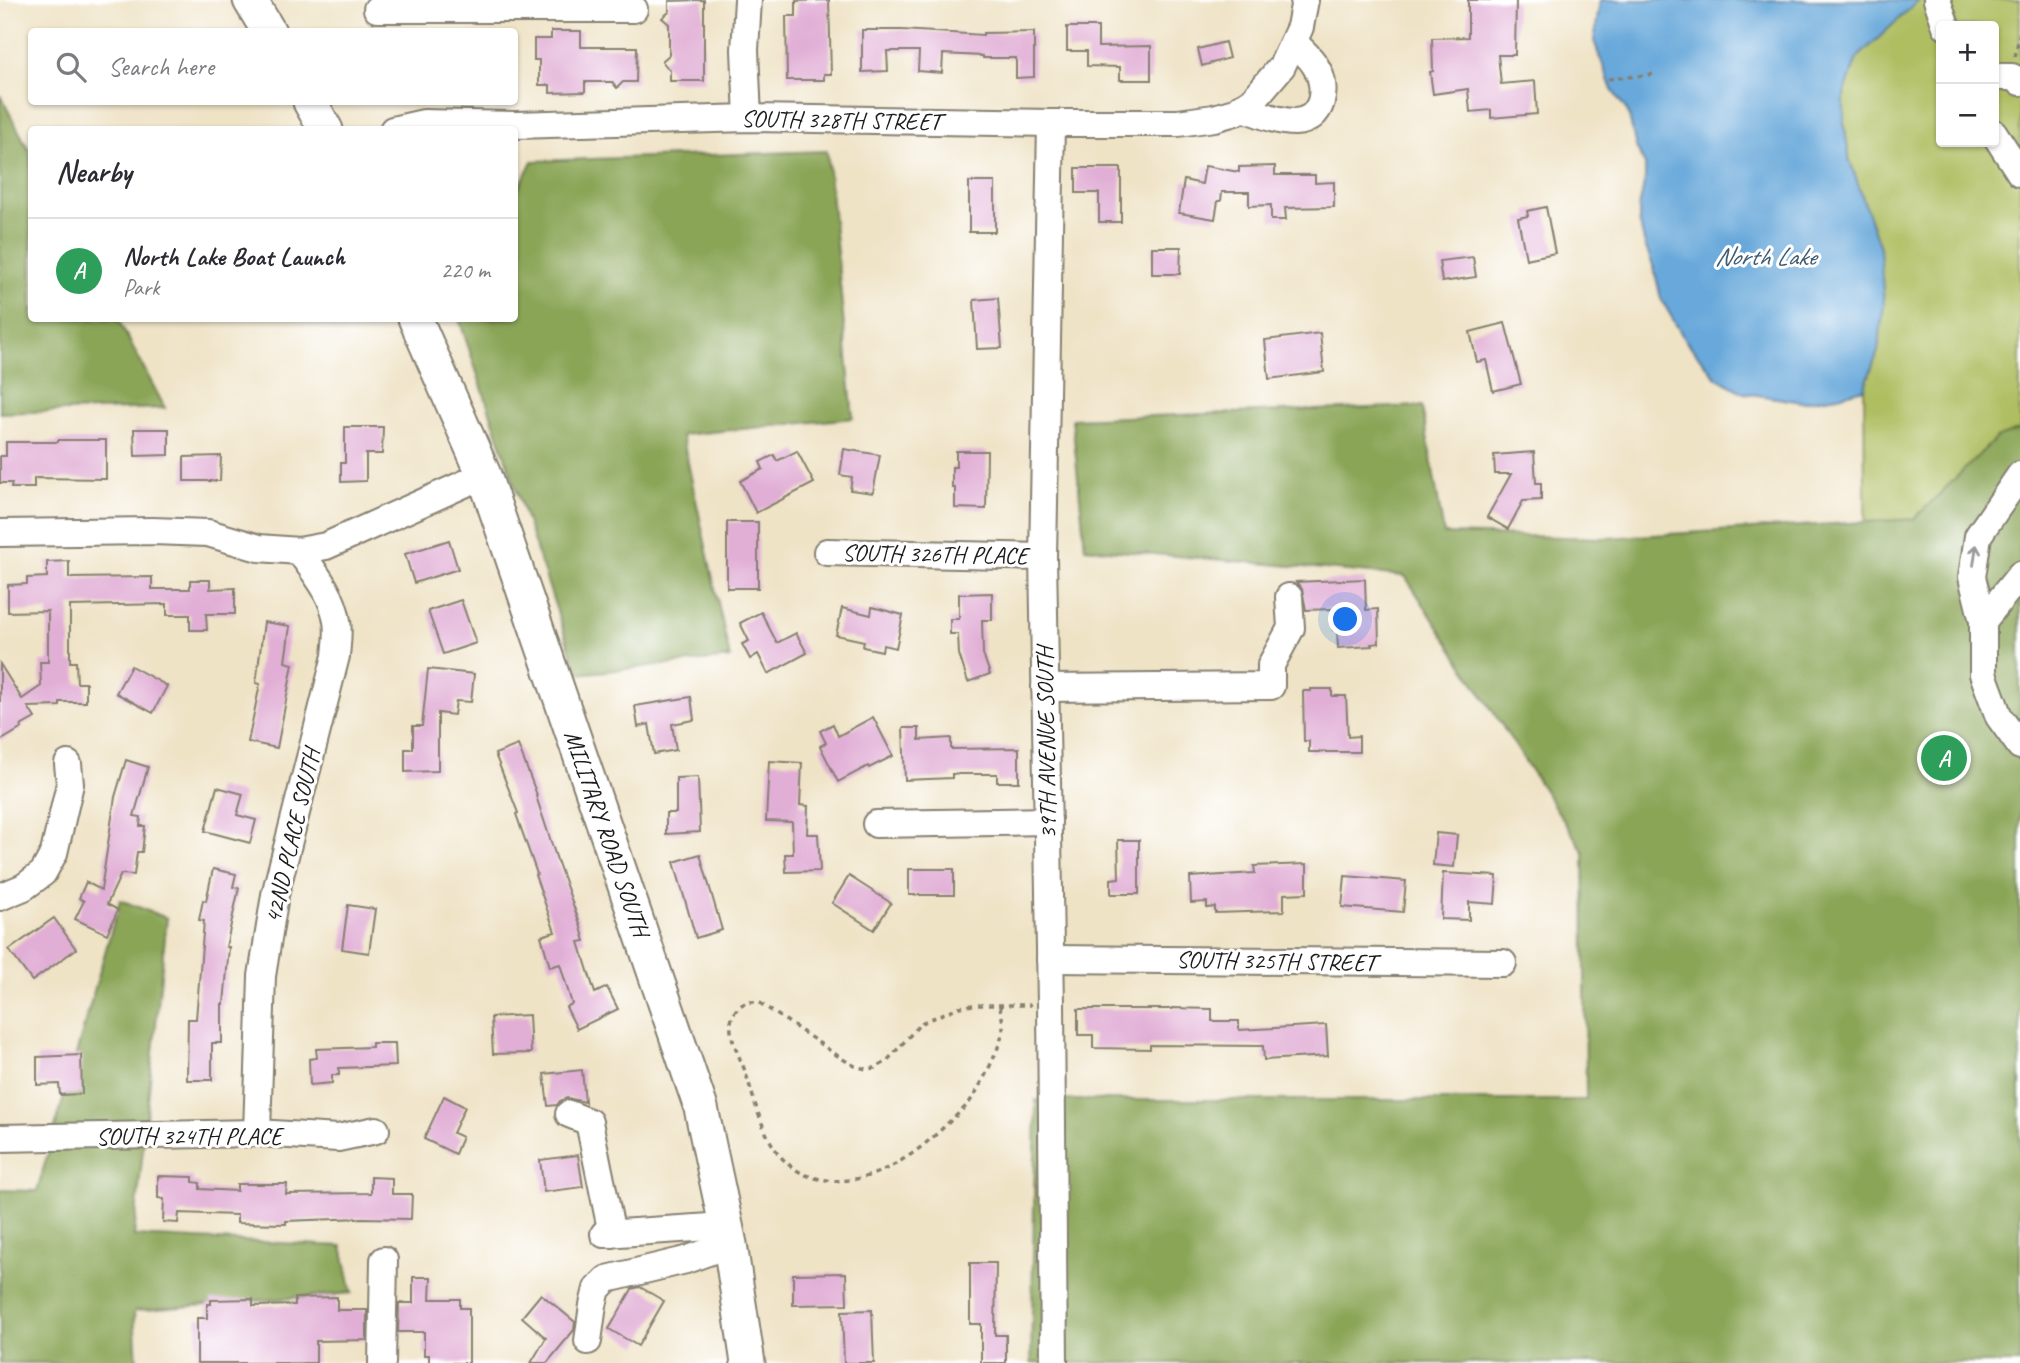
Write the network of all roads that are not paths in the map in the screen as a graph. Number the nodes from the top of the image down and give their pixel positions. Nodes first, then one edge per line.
1 (250, 0) edge
2 (748, 0) edge
3 (1306, 0) edge
4 (1937, 0) edge
5 (377, 9) dead end
6 (634, 9) dead end
7 (495, 14) edge
8 (1944, 21) edge
9 (267, 28) edge
10 (1294, 42) junction
11 (1999, 77) edge
12 (2020, 82) edge
13 (312, 105) edge
14 (1241, 107) junction
15 (494, 113) edge
16 (748, 118) junction
17 (1051, 123) junction
18 (324, 126) edge
19 (411, 126) edge
20 (1999, 141) edge
21 (2020, 173) edge
22 (417, 322) edge
23 (484, 475) junction
24 (2020, 475) edge
25 (0, 533) edge
26 (299, 551) junction
27 (827, 552) dead end
28 (1042, 557) junction
29 (2020, 575) edge
30 (1289, 597) dead end
31 (1983, 621) junction
32 (1045, 688) junction
33 (2020, 746) edge
34 (68, 764) dead end
35 (1048, 821) junction
36 (876, 824) dead end
37 (0, 897) edge
38 (1050, 959) junction
39 (1503, 963) dead end
40 (569, 1114) dead end
41 (376, 1129) dead end
42 (257, 1133) junction
43 (0, 1138) edge
44 (728, 1235) junction
45 (384, 1260) dead end
46 (588, 1341) dead end
47 (382, 1363) edge
48 (748, 1363) edge
49 (1054, 1363) edge

1 - 9 main road
2 - 16 street
3 - 10 street, SOUTH 328TH STREET
4 - 8 street
5 - 7 street
6 - 7 street
10 - 14 street, SOUTH 328TH STREET
10 - 14 street
11 - 12 street
13 - 18 main road
14 - 17 street, SOUTH 328TH STREET
15 - 16 street, SOUTH 328TH STREET
15 - 19 street, SOUTH 328TH STREET
16 - 17 street, SOUTH 328TH STREET
17 - 28 street, 39TH AVENUE SOUTH
20 - 21 street
22 - 23 main road, MILITARY ROAD SOUTH
23 - 26 street
23 - 44 main road, MILITARY ROAD SOUTH
31 -> 24 street
25 - 26 street
26 - 42 street, 42ND PLACE SOUTH
27 - 28 street, SOUTH 326TH PLACE
28 - 32 street, 39TH AVENUE SOUTH
29 - 31 street
30 - 32 street
31 - 33 street
32 - 35 street, 39TH AVENUE SOUTH
34 - 37 street
35 - 36 street
35 - 38 street, 39TH AVENUE SOUTH
38 - 39 street, SOUTH 325TH STREET
38 - 49 street, 39TH AVENUE SOUTH
40 - 44 street
41 - 42 street, SOUTH 324TH PLACE
42 - 43 street, SOUTH 324TH PLACE
44 - 46 street
44 - 48 main road, MILITARY ROAD SOUTH
45 - 47 street

